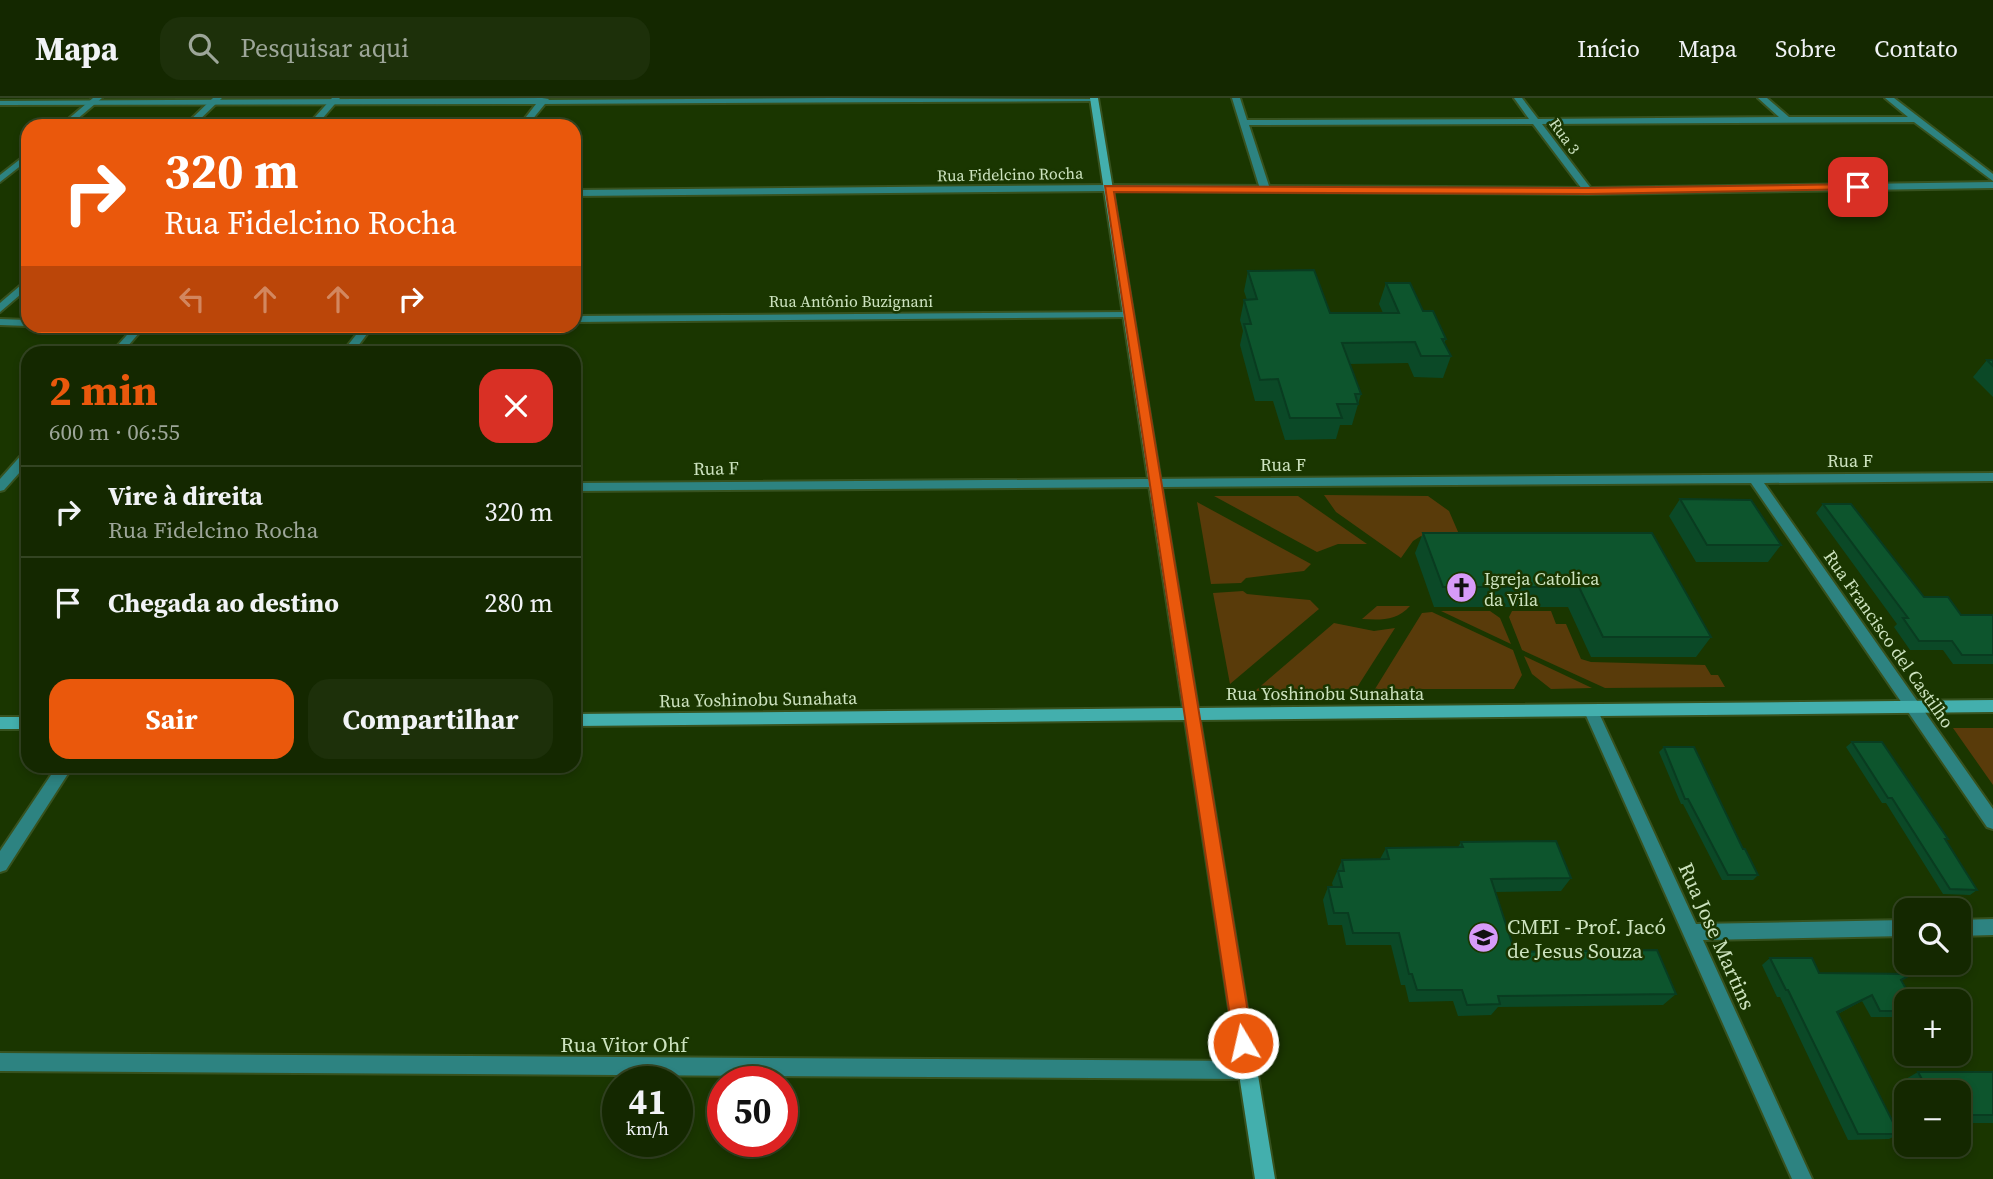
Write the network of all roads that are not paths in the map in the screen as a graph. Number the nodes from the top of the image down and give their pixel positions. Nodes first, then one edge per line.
1 (1094, 98) edge
2 (1236, 98) edge
3 (1518, 98) edge
4 (1762, 98) edge
5 (1889, 98) edge
6 (95, 100) edge
7 (215, 100) edge
8 (334, 100) edge
9 (450, 100) edge
10 (544, 100) edge
11 (0, 103) edge
12 (72, 119) edge
13 (195, 119) edge
14 (317, 119) edge
15 (529, 119) edge
16 (1916, 119) junction
17 (1786, 120) junction
18 (1536, 121) junction
19 (1244, 122) junction
20 (21, 162) edge
21 (1993, 178) edge
22 (0, 179) edge
23 (1993, 185) edge
24 (1108, 188) junction
25 (1265, 189) junction
26 (1588, 191) junction
27 (581, 193) edge
28 (21, 289) edge
29 (0, 309) edge
30 (1128, 315) junction
31 (581, 319) edge
32 (0, 322) edge
33 (21, 323) edge
34 (21, 463) edge
35 (1754, 478) junction
36 (1992, 478) edge
37 (1154, 482) junction
38 (0, 487) edge
39 (581, 487) edge
40 (1913, 706) junction
41 (1993, 706) edge
42 (1591, 711) junction
43 (1192, 713) junction
44 (581, 720) edge
45 (0, 723) edge
46 (21, 723) edge
47 (61, 773) edge
48 (1993, 822) edge
49 (0, 865) edge
50 (1993, 927) edge
51 (1971, 928) edge
52 (1894, 929) edge
53 (1690, 932) junction
54 (0, 1062) edge
55 (1247, 1070) junction
56 (1265, 1179) edge
57 (1802, 1179) edge

1 - 10 street
1 - 24 main road
2 - 19 street
3 - 18 street, Rua 3
4 - 17 street
5 - 16 street
6 - 7 street
6 - 11 street
6 - 12 street
7 - 8 street
7 - 13 street
8 - 9 street
8 - 14 street
9 - 10 street
10 - 15 street
16 - 17 street
16 - 21 street
17 - 18 street
18 - 19 street
18 - 26 street, Rua 3
19 - 25 street
20 - 22 street
23 - 26 street, Rua Fidelcino Rocha
24 - 25 street, Rua Fidelcino Rocha
24 - 27 street, Rua Fidelcino Rocha
24 - 30 main road
25 - 26 street, Rua Fidelcino Rocha
28 - 29 street
30 - 31 street, Rua Antônio Buzignani
30 - 37 main road
32 - 33 street
34 - 38 street
35 - 36 street, Rua F
35 - 37 street, Rua F
35 - 40 street, Rua Francisco del Castilho
37 - 39 street, Rua F
37 - 43 main road
40 - 41 main road, Rua Yoshinobu Sunahata
40 - 42 main road, Rua Yoshinobu Sunahata
40 - 48 street, Rua Francisco del Castilho
42 - 43 main road, Rua Yoshinobu Sunahata
42 - 53 street, Rua Jose Martins
43 - 44 main road, Rua Yoshinobu Sunahata
43 - 55 main road
45 - 46 main road
47 - 49 street
50 - 51 street
52 - 53 street
53 - 57 street, Rua Jose Martins
54 - 55 street, Rua Vitor Ohf
55 - 56 main road

